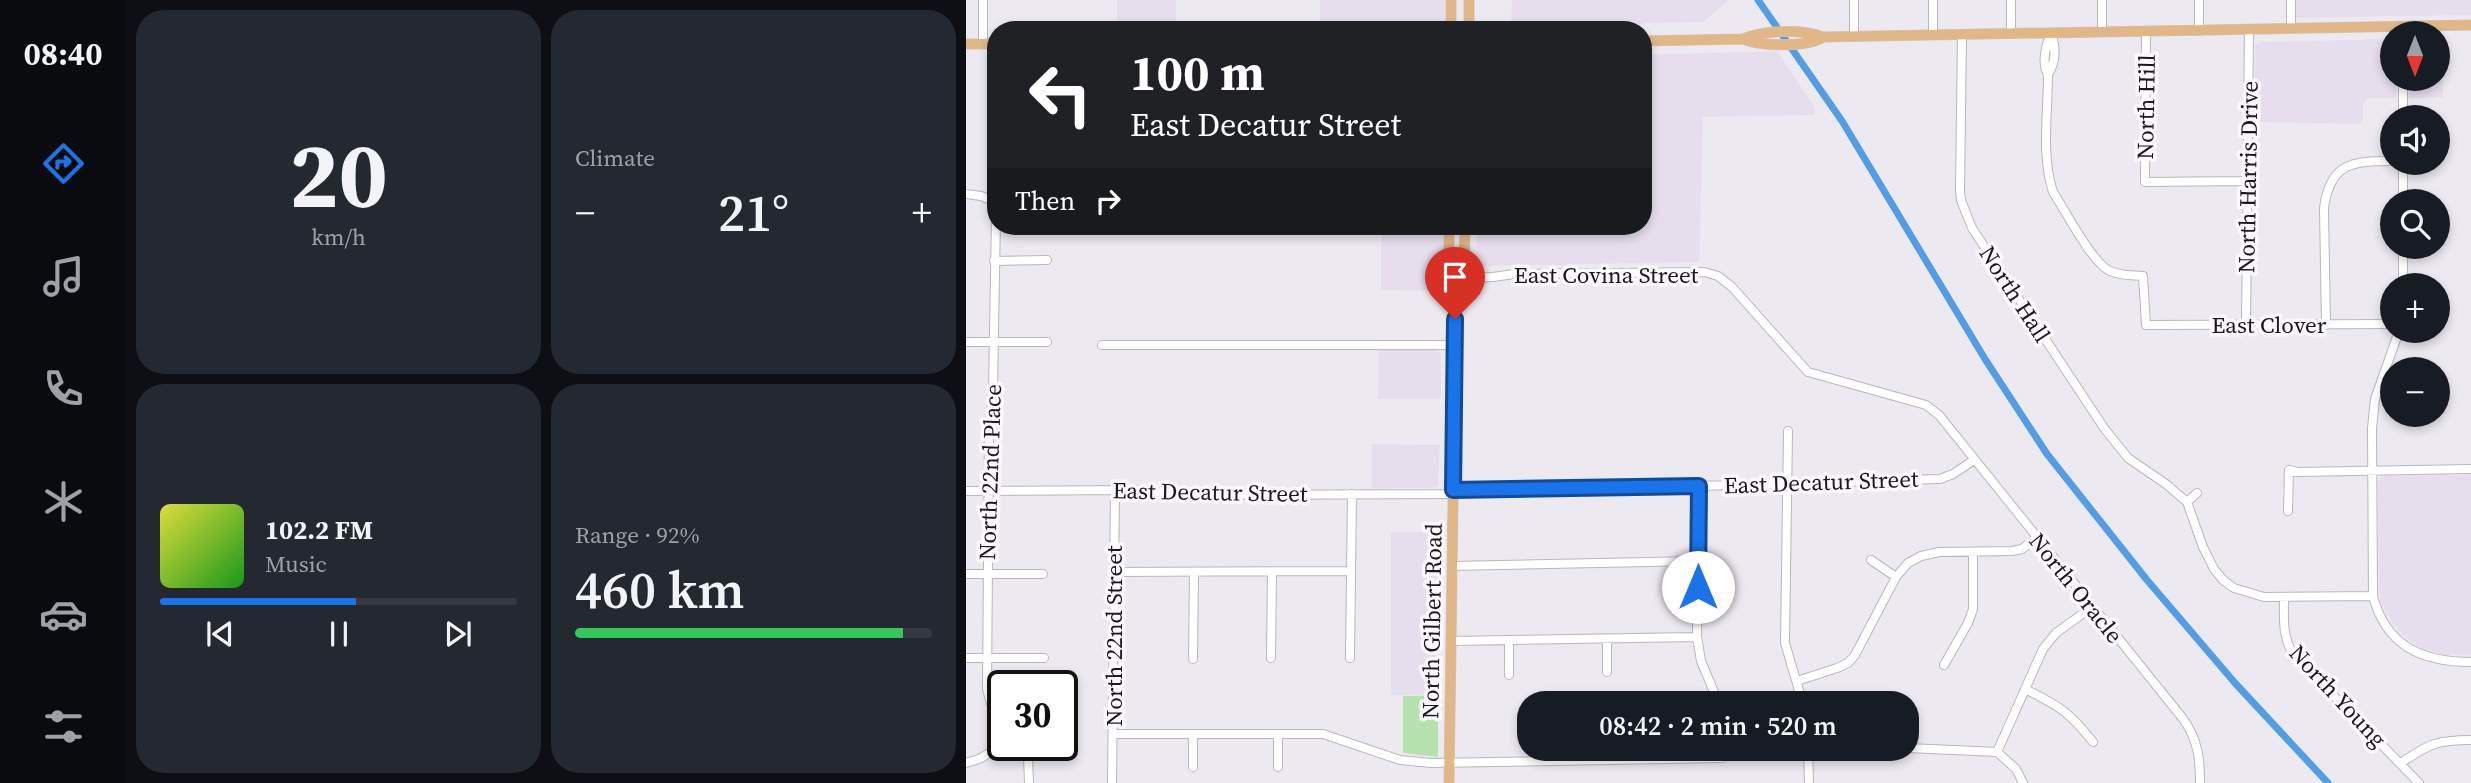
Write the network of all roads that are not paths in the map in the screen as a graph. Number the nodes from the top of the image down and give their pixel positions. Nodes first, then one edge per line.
1 (983, 0) edge
2 (1451, 0) edge
3 (1469, 0) edge
4 (1854, 0) edge
5 (1933, 0) edge
6 (2011, 0) edge
7 (2102, 0) edge
8 (2199, 0) edge
9 (2291, 0) edge
10 (1451, 21) edge
11 (1469, 21) edge
12 (2471, 25) edge
13 (2450, 27) edge
14 (2291, 29) junction
15 (2199, 30) junction
16 (2249, 30) junction
17 (2380, 30) edge
18 (2146, 31) junction
19 (2102, 32) junction
20 (2011, 33) junction
21 (2051, 33) junction
22 (1962, 34) junction
23 (1933, 35) junction
24 (1854, 36) junction
25 (1823, 37) junction
26 (1743, 38) junction
27 (1652, 41) edge
28 (966, 44) edge
29 (983, 44) junction
30 (987, 44) edge
31 (2380, 162) edge
32 (2329, 164) dead end
33 (2338, 172) junction
34 (2248, 181) junction
35 (966, 194) edge
36 (987, 198) edge
37 (995, 235) edge
38 (1450, 235) edge
39 (1465, 235) edge
40 (1047, 260) dead end
41 (994, 261) junction
42 (1449, 278) junction
43 (1464, 279) junction
44 (1456, 292) junction
45 (2380, 324) edge
46 (2246, 325) junction
47 (2326, 325) junction
48 (966, 342) edge
49 (993, 342) junction
50 (1047, 342) dead end
51 (2395, 343) edge
52 (1102, 345) dead end
53 (1455, 345) junction
54 (1926, 405) joint
55 (1788, 430) dead end
56 (1974, 460) junction
57 (2471, 469) edge
58 (2372, 471) junction
59 (1788, 483) junction
60 (1699, 486) junction
61 (1115, 490) junction
62 (966, 491) edge
63 (989, 491) junction
64 (1453, 492) junction
65 (2197, 493) dead end
66 (1352, 494) junction
67 (2187, 502) junction
68 (2288, 511) dead end
69 (2036, 538) junction
70 (1973, 552) junction
71 (1871, 559) dead end
72 (1698, 561) junction
73 (1452, 566) junction
74 (1114, 572) junction
75 (1194, 572) junction
76 (1272, 572) junction
77 (1351, 572) junction
78 (966, 574) edge
79 (988, 574) junction
80 (1043, 574) dead end
81 (1896, 577) junction
82 (2374, 596) junction
83 (2284, 597) junction
84 (2092, 607) junction
85 (1697, 637) junction
86 (1607, 639) junction
87 (1509, 640) junction
88 (1451, 641) junction
89 (966, 658) edge
90 (987, 658) junction
91 (1044, 658) dead end
92 (1271, 658) dead end
93 (1350, 658) dead end
94 (1193, 659) dead end
95 (2471, 662) edge
96 (1944, 665) dead end
97 (987, 670) edge
98 (1607, 672) dead end
99 (1509, 675) dead end
100 (1797, 681) junction
101 (2026, 690) junction
102 (1714, 691) edge
103 (1800, 691) edge
104 (1113, 734) junction
105 (1193, 734) junction
106 (1278, 734) junction
107 (2471, 740) edge
108 (2093, 742) dead end
109 (1919, 748) edge
110 (1997, 752) junction
111 (987, 754) edge
112 (1028, 761) edge
113 (1523, 761) edge
114 (1808, 761) edge
115 (966, 763) edge
116 (2401, 763) junction
117 (1449, 764) junction
118 (1193, 767) dead end
119 (1278, 767) dead end
120 (1029, 783) edge
121 (1112, 783) edge
122 (1449, 783) edge
123 (1809, 783) edge
124 (2022, 783) edge
125 (2200, 783) edge
126 (2419, 783) edge

1 - 29 street
2 - 10 main road
3 - 11 main road
4 - 24 street
5 - 23 street
6 - 20 street
7 - 19 street
8 - 15 street
9 - 14 street
12 - 13 main road
14 - 16 main road
14 - 17 main road
15 - 16 main road
15 - 18 main road
16 - 34 street, North Harris Drive
18 - 19 main road
18 - 34 street, North Hill
19 - 21 main road
20 - 21 main road
20 - 22 main road
21 - 46 street, East Clover
22 - 23 main road
22 - 67 street, North Hall
23 - 24 main road
24 - 25 main road
25 - 26 main road
25 - 26 main road
26 - 27 main road
28 - 29 main road
29 - 30 main road
31 - 33 street
32 - 33 street
33 - 47 street
34 - 46 street, North Harris Drive
35 - 36 street
37 - 41 street, North 22nd Place
38 - 42 main road, North Gilbert Road
39 - 43 main road
40 - 41 street
41 - 49 street, North 22nd Place
42 - 43 street, East Covina Street
42 - 44 main road, North Gilbert Road
43 - 44 main road
43 - 54 street, East Covina Street
44 - 53 main road, North Gilbert Road
45 - 47 street, East Clover
46 - 47 street, East Clover
48 - 49 street
49 - 50 street
49 - 63 street, North 22nd Place
51 - 58 street
52 - 53 street
53 - 64 main road, North Gilbert Road
54 - 56 street, North Oracle
55 - 59 street
56 - 59 street, East Decatur Street
56 - 69 street, North Oracle
57 - 58 street
58 - 68 street
58 - 82 street
59 - 60 street, East Decatur Street
59 - 100 street
60 - 64 street, East Decatur Street
60 - 72 street
61 - 63 street, East Decatur Street
61 - 66 street, East Decatur Street
61 - 74 street, North 22nd Street
62 - 63 street, East Decatur Street
63 - 79 street, North 22nd Place
64 - 66 street, East Decatur Street
64 - 73 main road, North Gilbert Road
65 - 67 street
66 - 77 street
67 - 83 street
69 - 70 street
69 - 84 street, North Oracle
70 - 81 street
70 - 96 street
71 - 81 street
72 - 73 street
72 - 85 street
73 - 88 main road, North Gilbert Road
74 - 75 street
74 - 104 street, North 22nd Street
75 - 76 street
75 - 94 street
76 - 77 street
76 - 92 street
77 - 93 street
78 - 79 street
79 - 80 street
79 - 90 street, North 22nd Place
81 - 100 street
82 - 83 street
82 - 95 street
83 - 116 street, North Young
84 - 101 street
84 - 125 street, North Oracle
85 - 86 street
85 - 102 street
86 - 87 street
86 - 98 street
87 - 88 street
87 - 99 street
88 - 117 main road, North Gilbert Road
89 - 90 street
90 - 91 street
90 - 97 street, North 22nd Place
100 - 103 street
101 - 108 street
101 - 110 street
104 - 105 street
104 - 121 street, North 22nd Street
105 - 106 street
105 - 118 street
106 - 117 street
106 - 119 street
107 - 116 street
109 - 110 street
110 - 124 street
111 - 115 street
112 - 120 street
113 - 117 street
114 - 123 street
116 - 126 street, North Young
117 - 122 main road, North Gilbert Road

